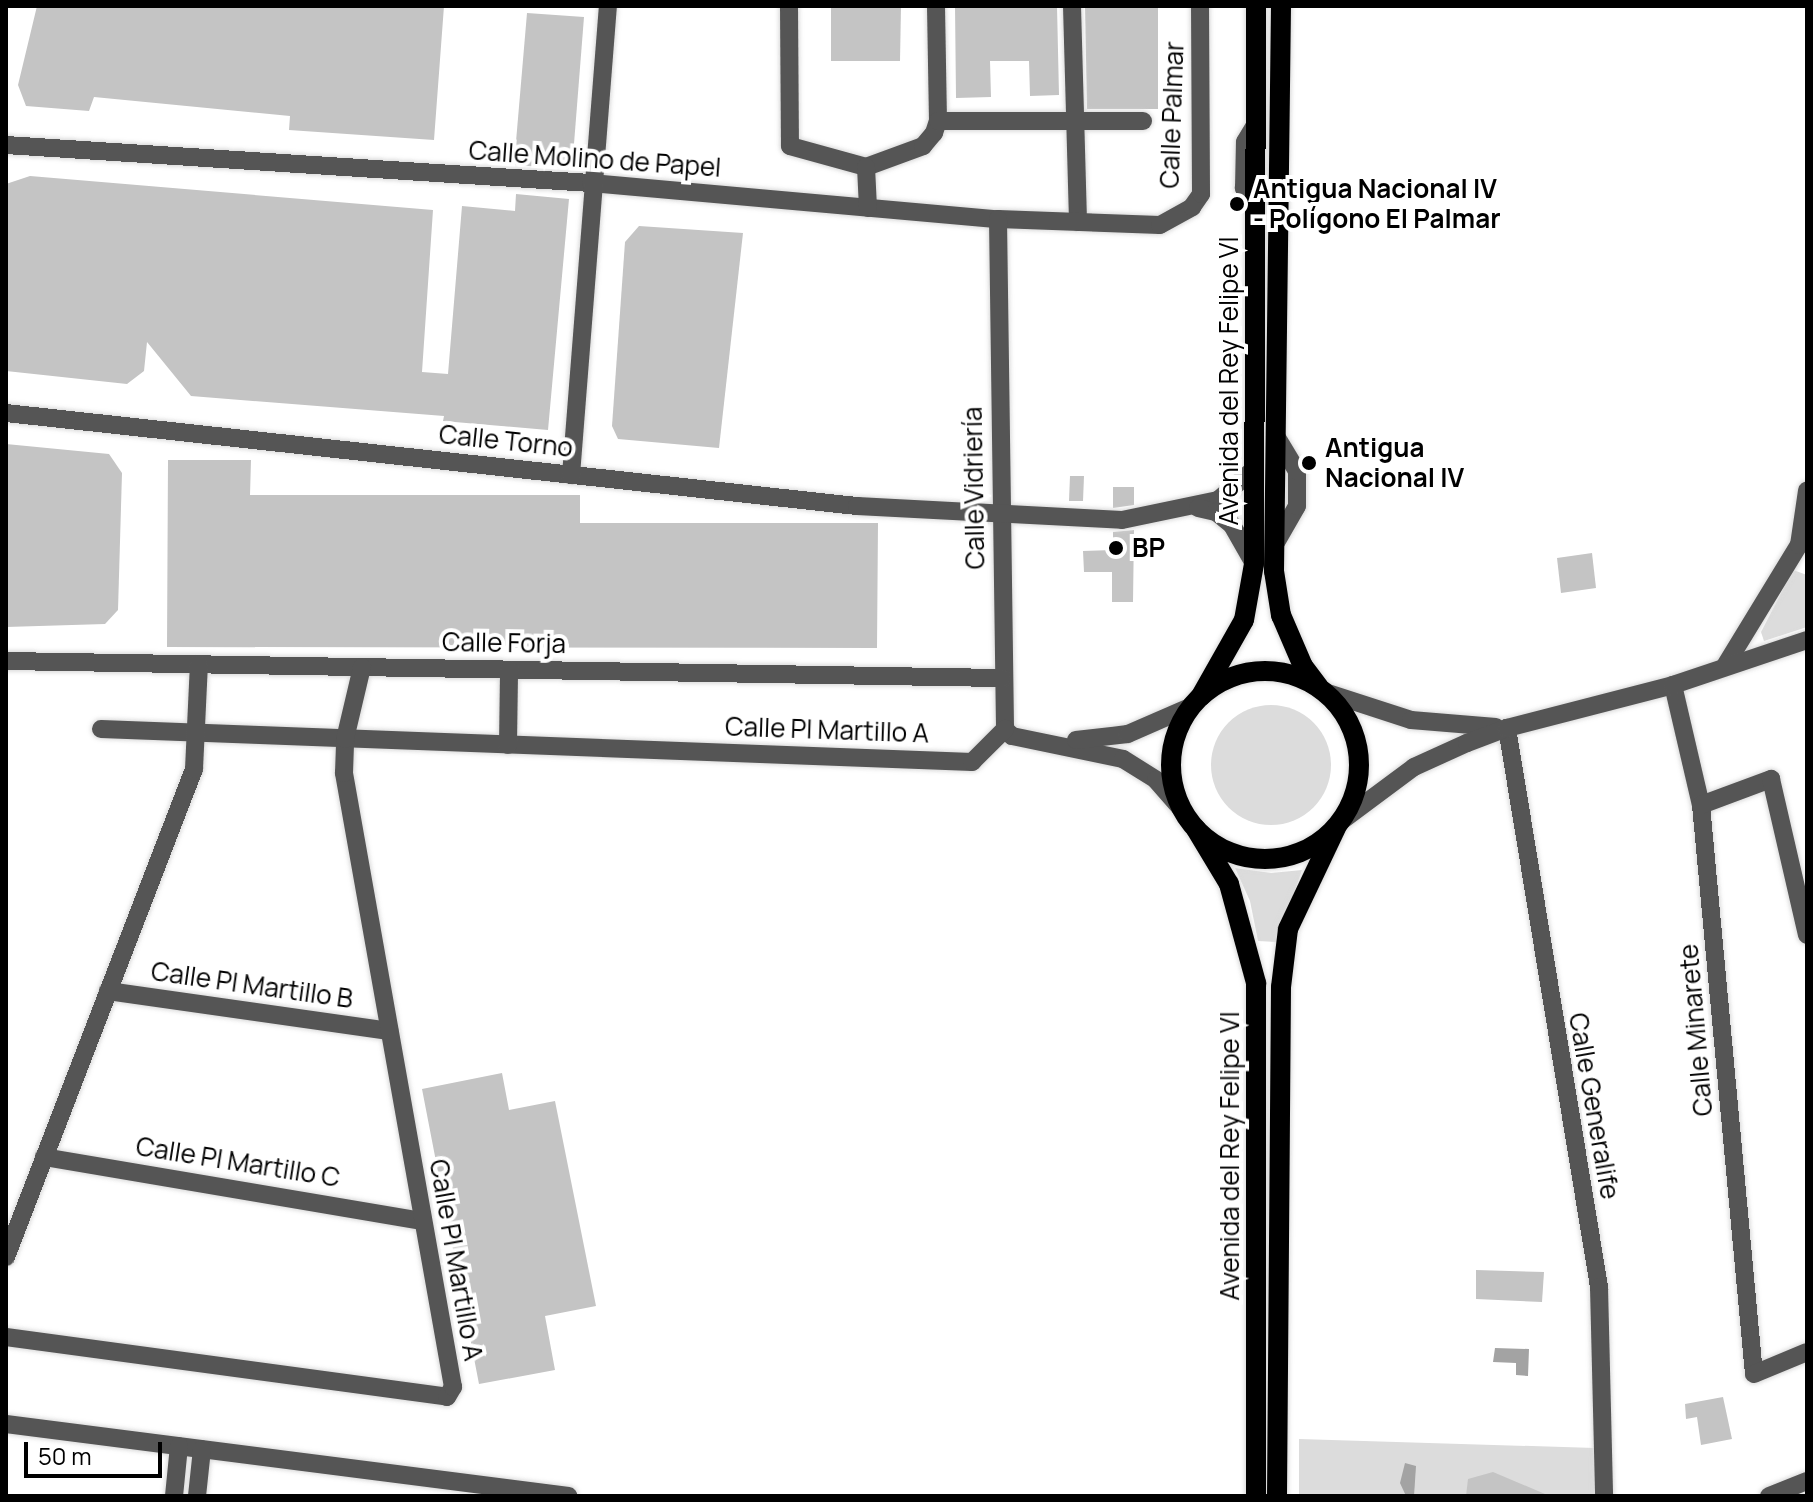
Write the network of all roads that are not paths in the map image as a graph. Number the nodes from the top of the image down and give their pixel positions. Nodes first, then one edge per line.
1 (608, 6) edge
2 (789, 6) edge
3 (936, 6) edge
4 (1072, 6) edge
5 (1200, 6) edge
6 (1256, 6) edge
7 (1281, 6) edge
8 (938, 121) junction
9 (1143, 121) dead end
10 (1075, 123) junction
11 (6, 145) edge
12 (866, 167) junction
13 (591, 183) junction
14 (868, 208) junction
15 (1178, 218) joint
16 (998, 219) junction
17 (1078, 222) junction
18 (6, 413) edge
19 (1253, 470) junction
20 (571, 475) junction
21 (1807, 491) edge
22 (1195, 508) junction
23 (1001, 511) junction
24 (1803, 551) edge
25 (1254, 564) junction
26 (1807, 640) edge
27 (6, 661) edge
28 (199, 664) junction
29 (1725, 666) junction
30 (362, 667) junction
31 (509, 670) junction
32 (1002, 678) junction
33 (1673, 685) junction
34 (1323, 690) junction
35 (1196, 701) junction
36 (1507, 728) junction
37 (101, 729) dead end
38 (1005, 729) junction
39 (195, 736) junction
40 (345, 739) junction
41 (1030, 740) junction
42 (508, 745) junction
43 (1701, 805) junction
44 (1183, 811) junction
45 (1338, 825) junction
46 (1196, 829) junction
47 (1807, 935) edge
48 (108, 991) junction
49 (389, 1031) junction
50 (44, 1157) junction
51 (423, 1221) junction
52 (6, 1257) edge
53 (6, 1337) edge
54 (1807, 1352) edge
55 (6, 1424) edge
56 (179, 1446) junction
57 (202, 1449) junction
58 (1807, 1481) edge
59 (174, 1496) edge
60 (197, 1496) edge
61 (568, 1496) edge
62 (1256, 1496) edge
63 (1277, 1496) edge
64 (1604, 1496) edge
65 (1769, 1496) edge

1 - 13 street
2 - 12 street
3 - 8 street
4 - 10 street
5 - 15 street, Calle Palmar
6 - 19 main road, Avenida del Rey Felipe VI
7 - 34 main road, Avenida del Rey Felipe VI
8 - 10 street
8 - 12 street
9 - 10 street
10 - 17 street
11 - 13 street, Calle Molino de Papel
12 - 14 street
13 - 14 street, Calle Molino de Papel
13 - 20 street
14 - 16 street, Calle Molino de Papel
15 - 17 street, Calle Molino de Papel
16 - 17 street, Calle Molino de Papel
16 - 23 street, Calle Vidriería
18 - 20 street, Calle Torno
19 - 22 street, Calle Torno
19 - 25 main road, Avenida del Rey Felipe VI
20 - 23 street, Calle Torno
21 - 24 street
22 - 23 street, Calle Torno
22 - 25 street
23 - 32 street, Calle Vidriería
24 - 29 street
25 - 35 main road, Avenida del Rey Felipe VI
26 - 29 street
27 - 28 street, Calle Forja
28 - 30 street, Calle Forja
28 - 39 street
29 - 33 street
30 - 31 street, Calle Forja
30 - 40 street, Calle Pl Martillo A
31 - 32 street, Calle Forja
31 - 42 street
32 - 38 street, Calle Vidriería
33 - 36 street
33 - 43 street, Calle Minarete
34 - 35 main road
34 - 36 street
34 - 45 main road
35 - 41 street
35 - 44 main road
36 - 45 street
36 - 64 street, Calle Generalife
37 - 39 street, Calle Pl Martillo A
38 - 41 street
38 - 42 street, Calle Pl Martillo A
39 - 40 street, Calle Pl Martillo A
39 - 48 street
40 - 42 street, Calle Pl Martillo A
40 - 49 street, Calle Pl Martillo A
41 - 44 street
43 - 47 street
43 - 54 street, Calle Minarete
44 - 46 main road
45 - 46 main road
45 - 63 main road, Avenida del Rey Felipe VI
46 - 62 main road, Avenida del Rey Felipe VI
48 - 49 street, Calle Pl Martillo B
48 - 50 street
49 - 51 street, Calle Pl Martillo A
50 - 51 street, Calle Pl Martillo C
50 - 52 street
51 - 53 street, Calle Pl Martillo A
55 - 56 street
56 - 57 street
56 - 59 street
57 - 60 street
57 - 61 street
58 - 65 street

